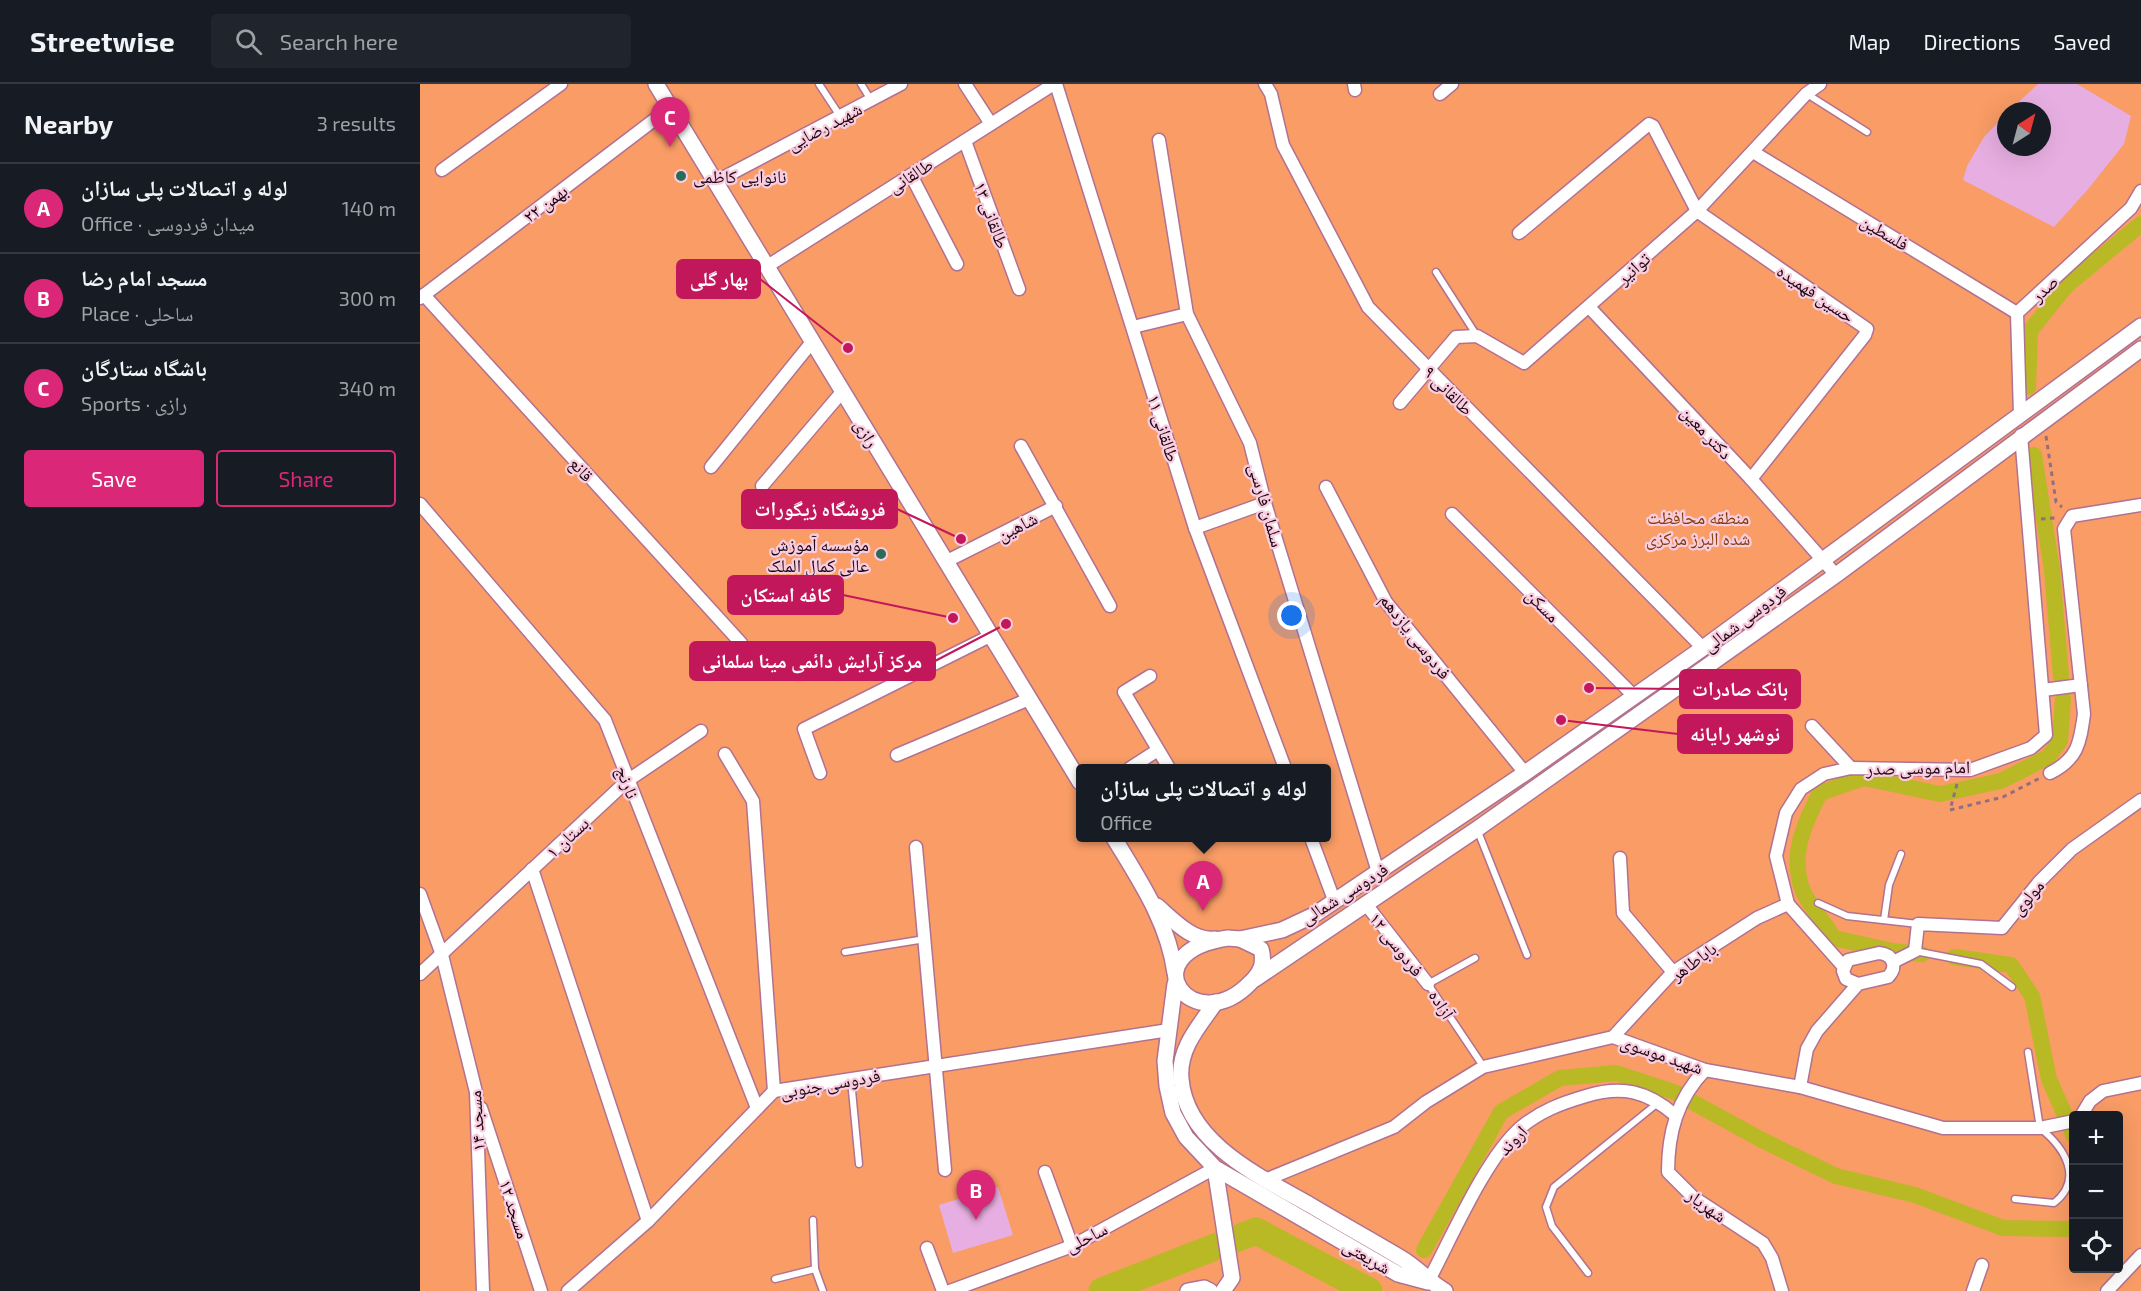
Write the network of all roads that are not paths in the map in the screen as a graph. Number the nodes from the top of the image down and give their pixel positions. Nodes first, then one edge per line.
1 (561, 84) edge
2 (656, 84) edge
3 (819, 84) edge
4 (861, 84) edge
5 (901, 84) edge
6 (965, 84) edge
7 (1055, 84) edge
8 (1265, 84) edge
9 (1452, 84) edge
10 (1820, 84) edge
11 (1804, 89) edge
12 (1440, 94) dead end
13 (872, 101) junction
14 (670, 107) junction
15 (841, 117) junction
16 (991, 124) junction
17 (1867, 132) dead end
18 (1159, 140) dead end
19 (965, 141) junction
20 (1753, 152) junction
21 (442, 170) dead end
22 (911, 175) junction
23 (715, 182) junction
24 (2141, 191) edge
25 (1696, 211) junction
26 (1519, 233) dead end
27 (957, 264) dead end
28 (766, 267) junction
29 (1436, 272) dead end
30 (1019, 289) dead end
31 (422, 297) edge
32 (1589, 307) junction
33 (2017, 313) junction
34 (1186, 314) junction
35 (2141, 326) edge
36 (1133, 327) junction
37 (1477, 336) junction
38 (812, 342) junction
39 (2141, 349) edge
40 (1429, 369) junction
41 (842, 392) junction
42 (1400, 403) dead end
43 (2020, 414) junction
44 (2021, 435) junction
45 (1021, 446) dead end
46 (711, 467) dead end
47 (1751, 479) junction
48 (762, 486) dead end
49 (1326, 487) dead end
50 (1265, 502) junction
51 (420, 504) edge
52 (2141, 505) edge
53 (1056, 506) junction
54 (1452, 514) dead end
55 (1195, 528) junction
56 (1823, 558) junction
57 (945, 562) junction
58 (1836, 575) junction
59 (1110, 606) dead end
60 (992, 635) junction
61 (741, 643) dead end
62 (1703, 648) junction
63 (1150, 676) dead end
64 (2081, 685) junction
65 (2043, 690) junction
66 (1634, 696) junction
67 (1029, 699) junction
68 (1812, 726) dead end
69 (701, 731) dead end
70 (1158, 750) junction
71 (725, 754) dead end
72 (897, 754) dead end
73 (1136, 764) edge
74 (1167, 764) edge
75 (1284, 764) edge
76 (1851, 768) junction
77 (820, 773) dead end
78 (1525, 773) junction
79 (2050, 773) road end
80 (1076, 775) edge
81 (627, 781) junction
82 (2141, 800) edge
83 (1477, 829) junction
84 (1117, 842) edge
85 (1313, 842) edge
86 (916, 847) dead end
87 (1901, 854) dead end
88 (1620, 858) dead end
89 (532, 870) junction
90 (1378, 872) junction
91 (420, 894) edge
92 (1334, 900) junction
93 (1365, 903) junction
94 (1818, 903) dead end
95 (1155, 904) junction
96 (1788, 904) junction
97 (1884, 920) junction
98 (1918, 924) junction
99 (1234, 938) junction
100 (925, 939) junction
101 (1915, 951) junction
102 (845, 952) dead end
103 (442, 955) junction
104 (1527, 955) dead end
105 (1475, 958) dead end
106 (1893, 962) junction
107 (1843, 966) junction
108 (1673, 972) junction
109 (420, 974) edge
110 (1175, 978) junction
111 (1254, 979) junction
112 (1428, 984) junction
113 (1858, 984) junction
114 (2012, 987) dead end
115 (1216, 1002) junction
116 (1169, 1030) junction
117 (1613, 1037) junction
118 (2028, 1053) dead end
119 (938, 1065) junction
120 (1483, 1067) junction
121 (1705, 1070) junction
122 (851, 1079) junction
123 (2141, 1083) edge
124 (1800, 1087) junction
125 (774, 1091) junction
126 (476, 1092) junction
127 (1660, 1102) junction
128 (757, 1108) junction
129 (1678, 1110) junction
130 (2084, 1111) edge
131 (2069, 1122) edge
132 (2044, 1127) junction
133 (859, 1164) dead end
134 (1215, 1168) junction
135 (945, 1170) dead end
136 (1045, 1172) dead end
137 (1265, 1180) junction
138 (2015, 1199) dead end
139 (813, 1220) dead end
140 (648, 1221) junction
141 (1072, 1246) junction
142 (927, 1248) dead end
143 (2141, 1255) edge
144 (1982, 1265) dead end
145 (816, 1269) junction
146 (1588, 1273) dead end
147 (775, 1279) dead end
148 (1428, 1282) junction
149 (483, 1291) edge
150 (542, 1291) edge
151 (568, 1291) edge
152 (823, 1291) edge
153 (943, 1291) edge
154 (950, 1291) edge
155 (1188, 1291) edge
156 (1210, 1291) edge
157 (1222, 1291) edge
158 (1445, 1291) edge
159 (1782, 1291) edge
160 (1973, 1291) edge
161 (2107, 1291) edge

1 - 21 street
2 - 14 street, رازی
3 - 15 lane
4 - 13 lane
5 - 13 street, شهید رضایی
6 - 16 street
7 - 16 street, طالقانی
7 - 36 street, طالقانی ۱۱
8 - 40 street, طالقانی ۹
9 - 12 street
10 - 11 street, توانیر
11 - 17 lane
11 - 20 street, توانیر
13 - 15 street, شهید رضایی
14 - 23 street, رازی
14 - 31 street, ۲۲ بهمن
15 - 23 street, شهید رضایی
16 - 19 street, طالقانی
18 - 34 street, سلمان فارسی
19 - 22 street, طالقانی
19 - 30 street, طالقانی ۱۳
20 - 25 street, توانیر
20 - 33 street, فلسطین
22 - 27 street
22 - 28 street, طالقانی
23 - 28 street, رازی
24 - 33 street, صدر
25 - 26 street
25 - 32 street, توانیر
25 - 47 street, حسین فهمیده
28 - 38 street, رازی
29 - 37 lane
31 - 61 street, قانع
32 - 37 street, توانیر
32 - 47 street, دکتر معین
33 - 43 street, صدر
34 - 36 street
34 - 50 street, سلمان فارسی
35 - 43 street, فردوسی شمالی
36 - 55 street, طالقانی ۱۱
37 - 40 street
38 - 41 street, رازی
38 - 46 street
39 - 44 street, فردوسی شمالی
40 - 42 street
40 - 62 street, طالقانی ۹
41 - 48 street
41 - 57 street, رازی
43 - 56 street, فردوسی شمالی
44 - 58 street, فردوسی شمالی
44 - 65 street, امام موسی صدر
45 - 53 street
47 - 56 street, دکتر معین
49 - 78 street, فردوسی یازدهم
50 - 55 street
50 - 90 street, سلمان فارسی
51 - 81 street, نارنج
52 - 64 street
53 - 57 street, شاهین
53 - 59 street
54 - 66 street, مسکن
55 - 75 street, طالقانی ۱۱
56 - 58 street, دکتر معین
56 - 62 street, فردوسی شمالی
57 - 60 street, رازی
58 - 83 street, فردوسی شمالی
60 - 67 street, رازی
60 - 77 street
62 - 66 street, فردوسی شمالی
63 - 70 street
64 - 65 street
64 - 79 street
65 - 76 street, امام موسی صدر
66 - 78 street, فردوسی شمالی
67 - 72 street
67 - 80 street, رازی
68 - 76 street
69 - 81 street, بستان ۱
70 - 73 street
70 - 74 street
71 - 125 street
76 - 96 street, امام موسی صدر
78 - 90 street, فردوسی شمالی
81 - 89 street, بستان ۱
81 - 128 street, نارنج
82 - 98 street, مولوی
83 - 93 street, فردوسی شمالی
83 - 104 lane
84 - 95 street
85 - 92 street
86 - 100 street
87 - 97 lane
88 - 108 street
89 - 103 street, بستان ۱
89 - 140 street
90 - 92 street, فردوسی شمالی
91 - 103 street, مسجد ۱۴
92 - 99 street, فردوسی شمالی
93 - 111 street, فردوسی شمالی
93 - 112 street, فردوسی ۱۲
94 - 97 lane
95 - 99 street
95 - 110 street
96 - 107 street, امام موسی صدر
96 - 108 street, باباطاهر
97 - 98 lane
98 - 101 street
99 - 110 street
99 - 111 street
100 - 102 lane
100 - 119 street
101 - 106 street
101 - 114 lane
103 - 109 street, بستان ۱
103 - 126 street, مسجد ۱۴
105 - 112 lane, آزاده
106 - 107 street
106 - 113 street
107 - 113 street, امام موسی صدر
108 - 117 street, باباطاهر
110 - 115 street
110 - 116 street, شریعتی
111 - 115 street
112 - 120 lane, آزاده
113 - 124 street
115 - 137 street, شریعتی
116 - 119 street, فردوسی جنوبی
116 - 134 street, شریعتی
117 - 120 street, شهید موسوی
117 - 121 street, شهید موسوی
118 - 132 lane
119 - 122 street, فردوسی جنوبی
119 - 135 street
120 - 137 street, شهید موسوی
121 - 124 street, شهید موسوی
121 - 129 street
122 - 125 street, فردوسی جنوبی
122 - 133 lane
123 - 130 street
124 - 132 street, شهید موسوی
125 - 128 street, فردوسی جنوبی
126 - 149 street, مسجد ۱۴
126 - 150 street, مسجد ۱۲
127 - 129 street, اروند
127 - 146 lane
127 - 148 street, اروند
128 - 140 street, فردوسی جنوبی
129 - 159 street, شهریار
131 - 132 street, شهید موسوی
132 - 138 lane
134 - 141 street, ساحلی
134 - 148 street, شریعتی
134 - 157 street
136 - 141 street
137 - 148 street, شریعتی
139 - 145 lane
140 - 151 street, فردوسی جنوبی
141 - 154 street, ساحلی
142 - 153 street
143 - 161 street
144 - 160 street
145 - 147 lane
145 - 152 lane
148 - 158 street
155 - 156 street

